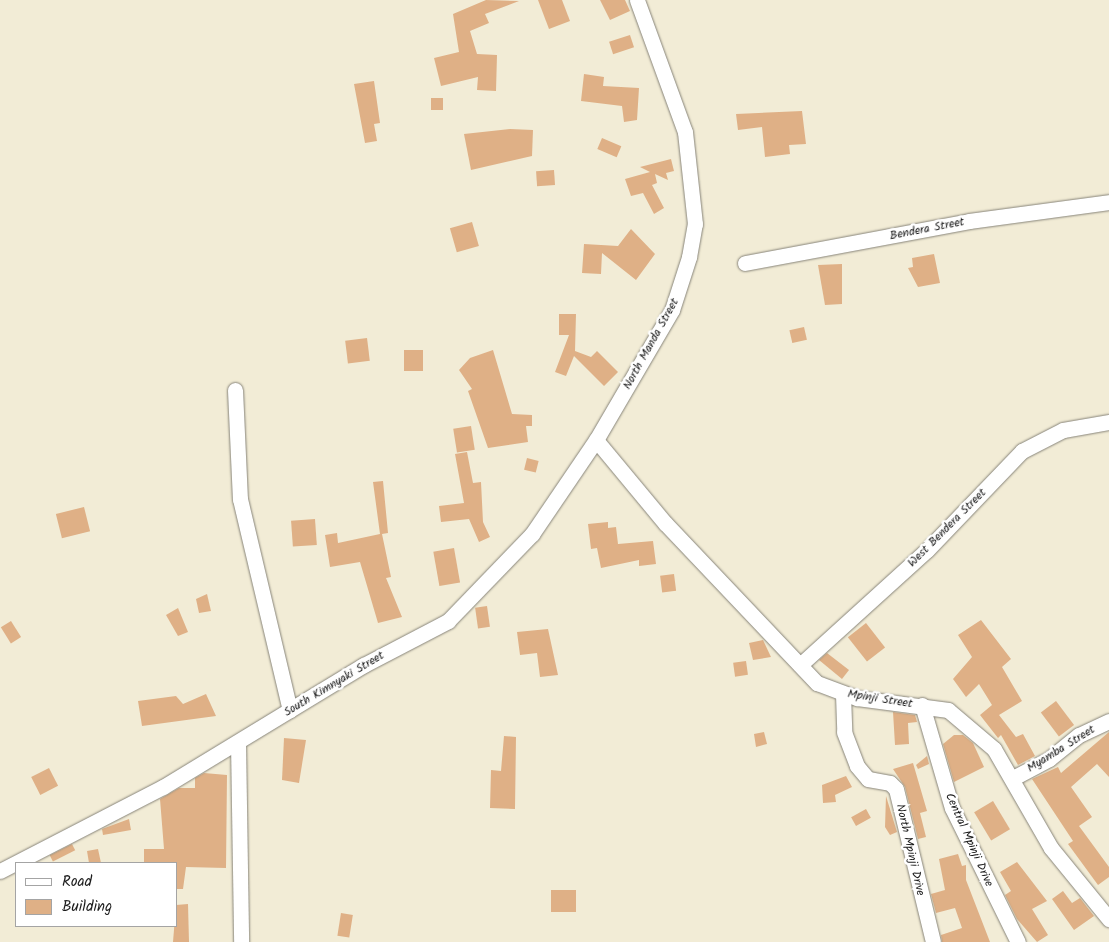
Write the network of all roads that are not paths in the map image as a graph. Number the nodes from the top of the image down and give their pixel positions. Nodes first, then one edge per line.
1 (637, 0) edge
2 (1109, 202) edge
3 (745, 263) dead end
4 (235, 390) dead end
5 (1109, 422) edge
6 (605, 424) joint
7 (596, 440) junction
8 (800, 665) junction
9 (843, 694) junction
10 (922, 705) junction
11 (290, 710) junction
12 (1109, 721) edge
13 (238, 742) junction
14 (1013, 778) junction
15 (17, 862) edge
16 (15, 863) edge
17 (0, 871) edge
18 (1109, 919) edge
19 (241, 942) edge
20 (933, 942) edge
21 (1018, 942) edge

1 - 6 street, North Manda Street
2 - 3 street, Bendera Street
4 - 11 street
5 - 8 street, West Bendera Street
6 - 7 street, South Kimnyaki Street
7 - 8 street, Mpinji Street
7 - 11 street, South Kimnyaki Street
8 - 9 street, Mpinji Street
9 - 10 street, Mpinji Street
9 - 20 street, North Mpinji Drive
10 - 14 street, Mpinji Street
10 - 21 street, Central Mpinji Drive
11 - 13 street, South Kimnyaki Street
12 - 14 street, Myamba Street
13 - 15 street, South Kimnyaki Street
13 - 19 street
14 - 18 street, Mpinji Street
16 - 17 street, South Kimnyaki Street

